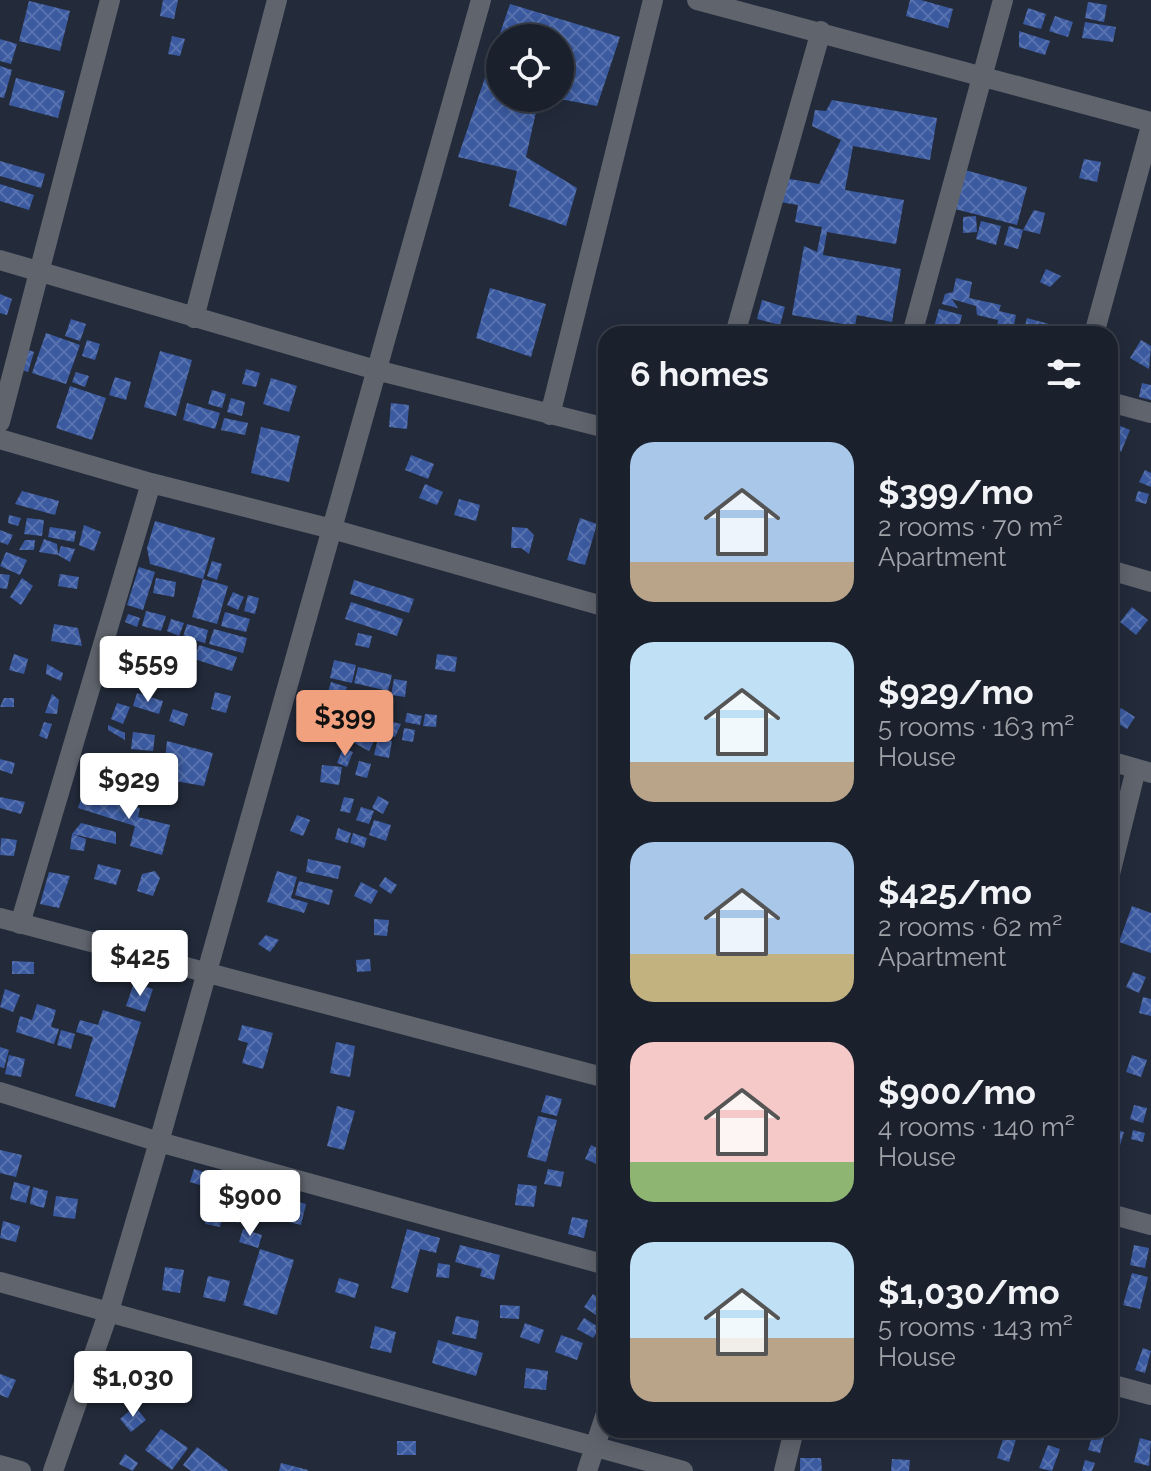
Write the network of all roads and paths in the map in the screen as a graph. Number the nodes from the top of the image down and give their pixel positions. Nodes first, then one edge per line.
1 (110, 0) edge
2 (277, 0) edge
3 (481, 0) edge
4 (653, 0) edge
5 (697, 0) edge
6 (1003, 0) edge
7 (821, 31) junction
8 (984, 76) junction
9 (1151, 124) edge
10 (0, 260) edge
11 (38, 271) junction
12 (194, 318) junction
13 (737, 326) edge
14 (914, 326) edge
15 (1096, 326) edge
16 (376, 370) junction
17 (1118, 404) edge
18 (1151, 413) edge
19 (550, 415) junction
20 (0, 422) edge
21 (598, 426) edge
22 (0, 439) edge
23 (151, 483) junction
24 (332, 529) junction
25 (1118, 572) edge
26 (1151, 582) edge
27 (598, 605) edge
28 (1118, 763) edge
29 (1144, 771) edge
30 (1118, 850) edge
31 (0, 918) edge
32 (20, 924) junction
33 (207, 973) junction
34 (598, 1076) edge
35 (0, 1092) edge
36 (159, 1142) junction
37 (1118, 1216) edge
38 (1151, 1225) edge
39 (598, 1263) edge
40 (0, 1282) edge
41 (109, 1311) junction
42 (1118, 1386) edge
43 (1151, 1395) edge
44 (598, 1436) edge
45 (792, 1438) edge
46 (594, 1447) junction
47 (0, 1465) edge
48 (21, 1471) edge
49 (53, 1471) edge
50 (587, 1471) edge
51 (683, 1471) edge
52 (784, 1471) edge

1 - 11 street
2 - 12 street
3 - 16 street
4 - 19 street
5 - 7 street
6 - 8 street
7 - 8 street
7 - 13 street
8 - 9 street
8 - 14 street
9 - 15 street
10 - 11 street
11 - 12 street
11 - 20 street
12 - 16 street
16 - 19 street
16 - 24 street
17 - 18 street
19 - 21 street
22 - 23 street
23 - 24 street
23 - 32 street
24 - 27 street
24 - 33 street
25 - 26 street
28 - 29 street
29 - 30 street
31 - 32 street
32 - 33 street
33 - 34 street
33 - 36 street
35 - 36 street
36 - 39 street
36 - 41 street
37 - 38 street
40 - 41 street
41 - 46 street
41 - 49 street
42 - 43 street
44 - 46 street
45 - 52 street
46 - 50 street
46 - 51 street
47 - 48 street

